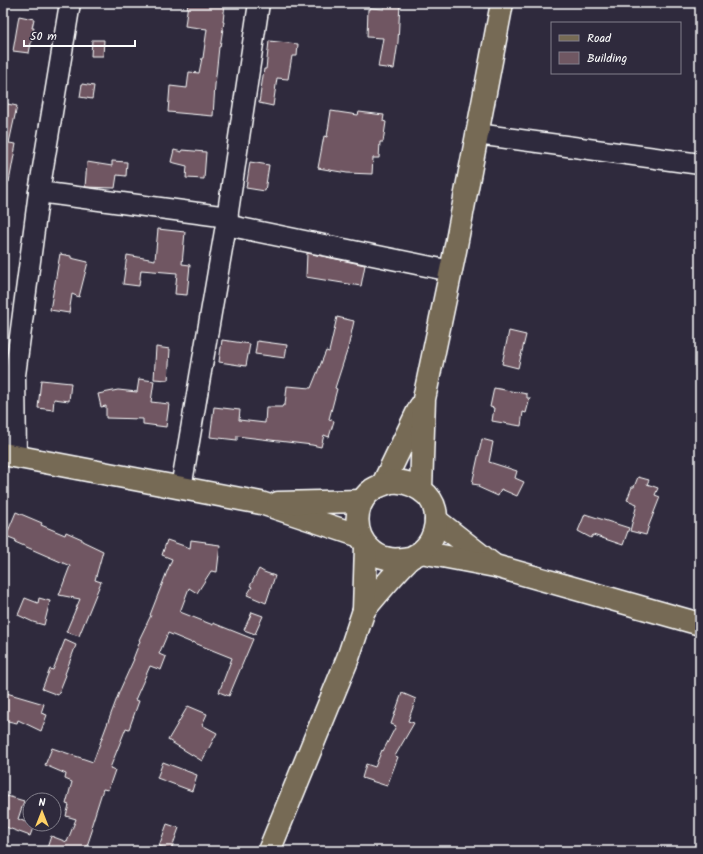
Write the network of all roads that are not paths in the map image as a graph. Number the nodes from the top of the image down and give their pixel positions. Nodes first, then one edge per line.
1 (70, 3) edge
2 (259, 3) edge
3 (502, 3) edge
4 (477, 134) junction
5 (700, 164) edge
6 (39, 192) junction
7 (227, 221) junction
8 (451, 271) junction
9 (424, 399) junction
10 (10, 456) edge
11 (383, 484) junction
12 (181, 488) junction
13 (421, 489) junction
14 (362, 501) junction
15 (261, 503) junction
16 (436, 520) junction
17 (363, 541) junction
18 (415, 555) junction
19 (495, 566) junction
20 (364, 610) junction
21 (700, 624) edge
22 (269, 851) edge

1 - 6 street
2 - 7 street
3 - 4 main road
4 - 5 street
4 - 8 main road
6 - 7 street
6 - 10 street
7 - 8 street
7 - 12 street
8 - 9 main road
9 - 11 main road
9 - 13 main road
10 - 12 main road
11 - 13 main road
11 - 14 main road
12 - 15 main road
13 - 16 main road
14 - 15 main road
14 - 17 main road
15 - 17 main road
16 - 18 main road
16 - 19 main road
17 - 18 main road
17 - 20 main road
18 - 19 main road
18 - 20 main road
19 - 21 main road
20 - 22 main road

